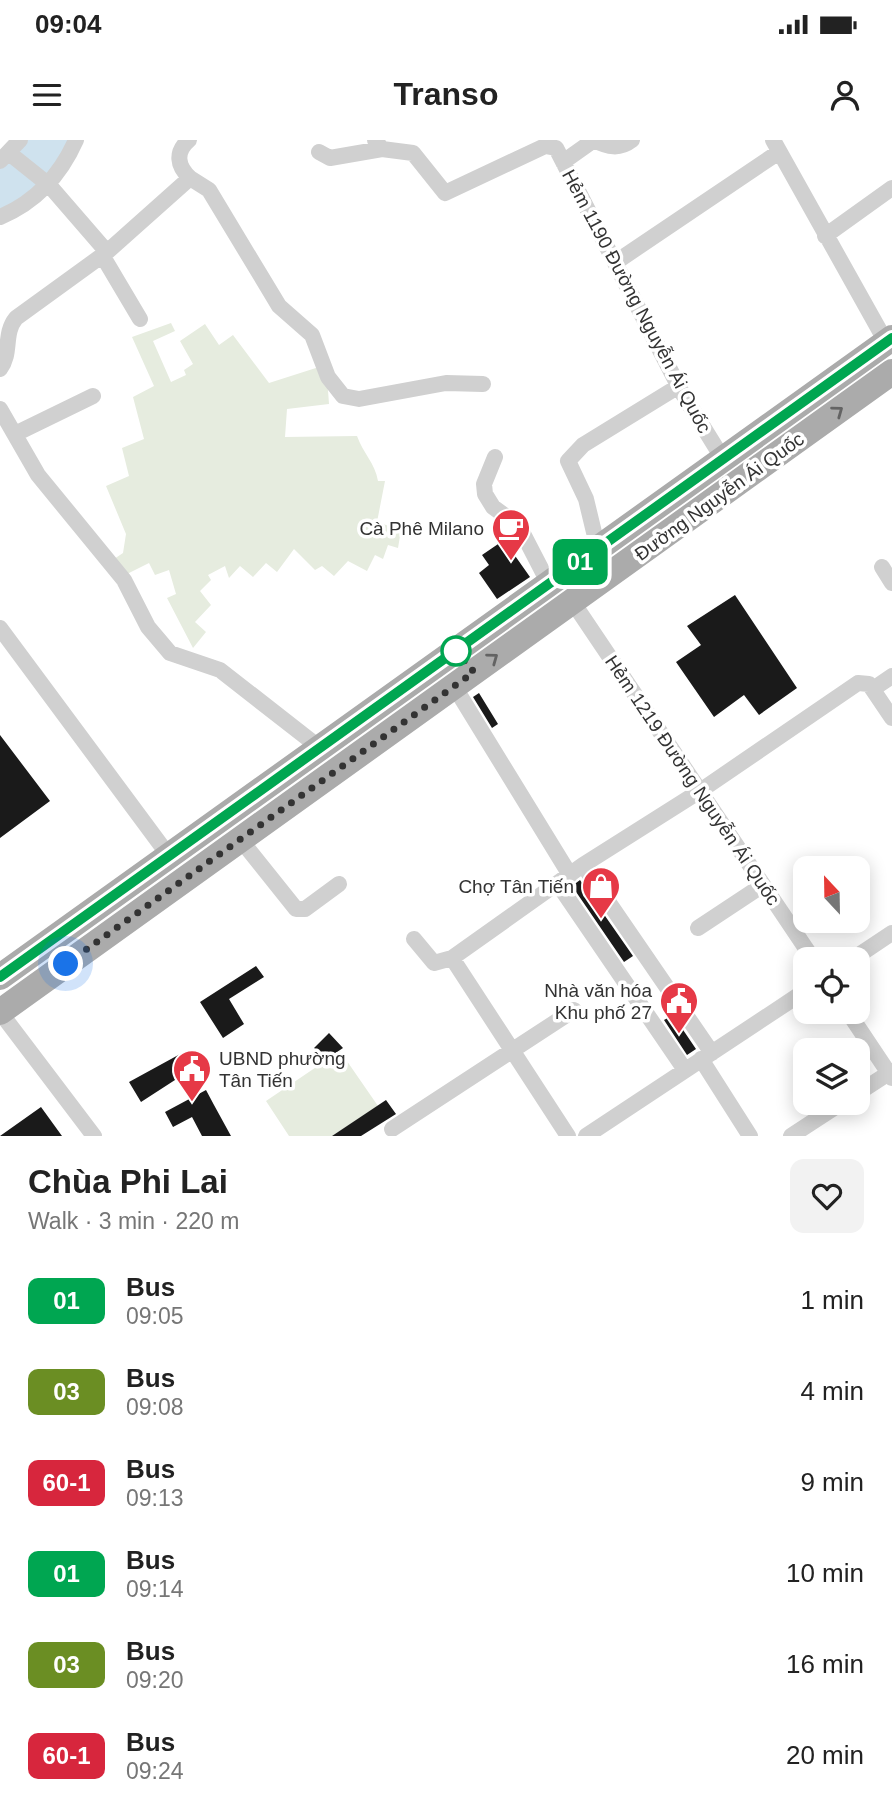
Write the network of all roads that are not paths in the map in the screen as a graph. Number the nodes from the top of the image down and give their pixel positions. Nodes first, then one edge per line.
1 (19, 140) edge
2 (76, 140) edge
3 (189, 140) edge
4 (632, 140) edge
5 (378, 144) edge
6 (776, 146) edge
7 (319, 152) dead end
8 (567, 152) edge
9 (4, 157) edge
10 (190, 178) junction
11 (49, 185) junction
12 (892, 188) edge
13 (0, 217) edge
14 (825, 236) junction
15 (104, 253) junction
16 (616, 262) junction
17 (140, 319) dead end
18 (889, 340) edge
19 (0, 369) edge
20 (892, 372) edge
21 (483, 384) dead end
22 (679, 386) junction
23 (93, 396) dead end
24 (5, 422) edge
25 (495, 457) dead end
26 (723, 459) junction
27 (598, 549) junction
28 (882, 567) dead end
29 (892, 583) edge
30 (550, 584) junction
31 (572, 601) junction
32 (0, 628) edge
33 (892, 676) edge
34 (454, 686) junction
35 (873, 689) junction
36 (892, 718) edge
37 (320, 748) junction
38 (700, 792) junction
39 (240, 839) junction
40 (169, 856) junction
41 (570, 875) junction
42 (339, 884) dead end
43 (763, 885) junction
44 (698, 928) dead end
45 (892, 933) edge
46 (414, 939) dead end
47 (805, 947) edge
48 (870, 948) edge
49 (452, 958) junction
50 (0, 977) edge
51 (793, 999) edge
52 (574, 1010) dead end
53 (0, 1012) edge
54 (856, 1024) edge
55 (513, 1049) junction
56 (706, 1056) junction
57 (685, 1069) junction
58 (891, 1074) edge
59 (870, 1086) edge
60 (824, 1115) edge
61 (392, 1129) dead end
62 (94, 1136) edge
63 (568, 1136) edge
64 (586, 1136) edge
65 (750, 1136) edge
66 (792, 1136) edge

1 - 9 street
2 - 11 street
3 - 10 street
4 - 8 street
5 - 7 street
5 - 8 street, Hẻm 1190 Đường Nguyễn Ái Quốc
6 - 14 street
6 - 16 street
8 - 16 street, Hẻm 1190 Đường Nguyễn Ái Quốc
9 - 11 street
10 - 15 street
10 - 21 street
11 - 13 street
11 - 15 street
12 - 14 street
14 - 18 street
15 - 17 street
15 - 19 street
16 - 22 street, Hẻm 1190 Đường Nguyễn Ái Quốc
18 - 26 main road, Đường Nguyễn Ái Quốc
31 -> 20 main road, Đường Nguyễn Ái Quốc
22 - 26 street, Hẻm 1190 Đường Nguyễn Ái Quốc
22 - 27 street
23 - 24 street
24 - 37 street
25 - 30 street
26 - 27 main road, Đường Nguyễn Ái Quốc
27 - 30 main road, Đường Nguyễn Ái Quốc
28 - 29 street
30 - 37 main road, Đường Nguyễn Ái Quốc
34 -> 31 main road, Đường Nguyễn Ái Quốc
31 - 38 street, Hẻm 1219 Đường Nguyễn Ái Quốc
32 - 40 street
33 - 35 street
34 - 39 main road, Đường Nguyễn Ái Quốc
34 - 41 street
35 - 36 street
35 - 38 street
37 - 40 main road, Đường Nguyễn Ái Quốc
38 - 41 street
38 - 43 street, Hẻm 1219 Đường Nguyễn Ái Quốc
39 - 42 street
39 - 53 main road, Đường Nguyễn Ái Quốc
40 - 50 main road, Đường Nguyễn Ái Quốc
41 - 49 street
41 - 56 street
41 - 57 street
43 - 44 street
43 - 47 street, Hẻm 1219 Đường Nguyễn Ái Quốc
45 - 48 street
46 - 49 street
49 - 55 street
51 - 56 street
52 - 55 street
53 - 62 street
54 - 58 street
55 - 61 street
55 - 63 street
56 - 57 street
56 - 65 street
57 - 64 street
58 - 59 street
60 - 66 street

